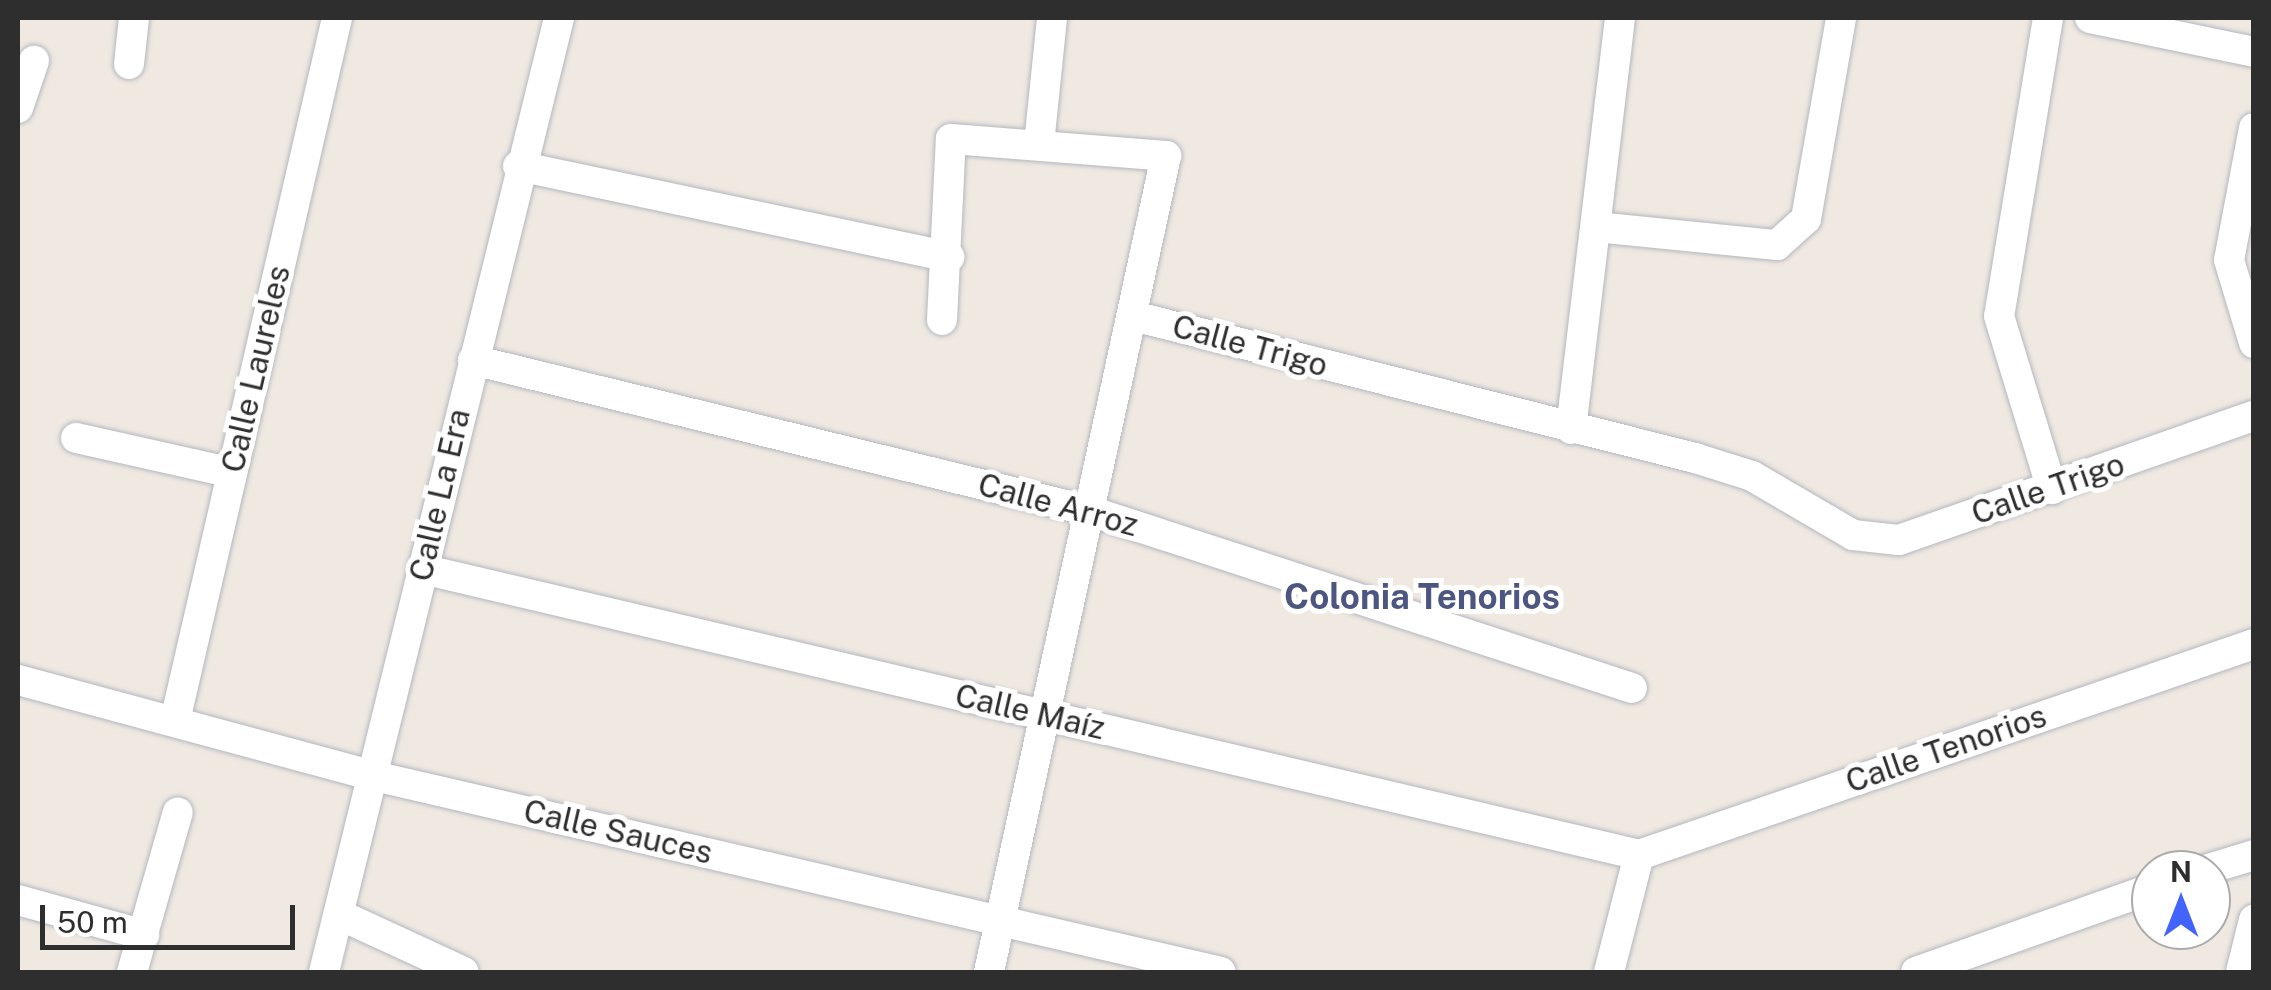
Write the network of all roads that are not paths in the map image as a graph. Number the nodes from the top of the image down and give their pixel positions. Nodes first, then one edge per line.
1 (134, 18) edge
2 (338, 18) edge
3 (559, 18) edge
4 (1052, 18) edge
5 (1620, 18) edge
6 (1841, 18) edge
7 (2048, 18) edge
8 (2090, 18) edge
9 (2254, 52) edge
10 (34, 61) dead end
11 (129, 64) dead end
12 (18, 108) edge
13 (2254, 128) edge
14 (1039, 144) junction
15 (518, 166) junction
16 (1596, 227) junction
17 (950, 257) junction
18 (1133, 316) junction
19 (942, 320) dead end
20 (2254, 343) edge
21 (472, 360) junction
22 (2254, 416) edge
23 (1570, 429) junction
24 (76, 438) dead end
25 (232, 473) junction
26 (2052, 489) junction
27 (1090, 510) junction
28 (422, 570) junction
29 (2254, 644) edge
30 (18, 680) edge
31 (1632, 688) dead end
32 (1048, 716) junction
33 (175, 720) junction
34 (374, 776) junction
35 (178, 812) dead end
36 (1639, 854) junction
37 (2131, 895) edge
38 (18, 900) edge
39 (340, 914) junction
40 (1002, 920) junction
41 (2254, 920) edge
42 (144, 935) junction
43 (132, 972) edge
44 (324, 972) edge
45 (464, 972) edge
46 (989, 972) edge
47 (1221, 972) edge
48 (1609, 972) edge
49 (1916, 972) edge
50 (2240, 972) edge

1 - 11 street
2 - 25 street, Calle Laureles
3 - 15 street, Calle La Era
4 - 14 street
5 - 16 street
6 - 16 street
7 - 26 street
8 - 9 street
10 - 12 street
13 - 20 street
14 - 17 street, Calle Trigo
14 - 18 street, Calle Trigo
15 - 17 street
15 - 21 street, Calle La Era
16 - 23 street
17 - 19 street
18 - 23 street, Calle Trigo
18 - 27 street
21 - 27 street, Calle Arroz
21 - 28 street, Calle La Era
22 - 26 street, Calle Trigo
23 - 26 street, Calle Trigo
24 - 25 street
25 - 33 street, Calle Laureles
27 - 31 street, Calle Arroz
27 - 32 street
28 - 32 street, Calle Maíz
28 - 34 street, Calle La Era
29 - 36 street, Calle Tenorios
30 - 33 street, Calle Sauces
32 - 36 street, Calle Maíz
32 - 40 street
33 - 34 street, Calle Sauces
34 - 39 street, Calle La Era
34 - 40 street, Calle Sauces
35 - 42 street
36 - 48 street
37 - 49 street
38 - 42 street
39 - 44 street, Calle La Era
39 - 45 street
40 - 46 street
40 - 47 street, Calle Sauces
41 - 50 street
42 - 43 street

